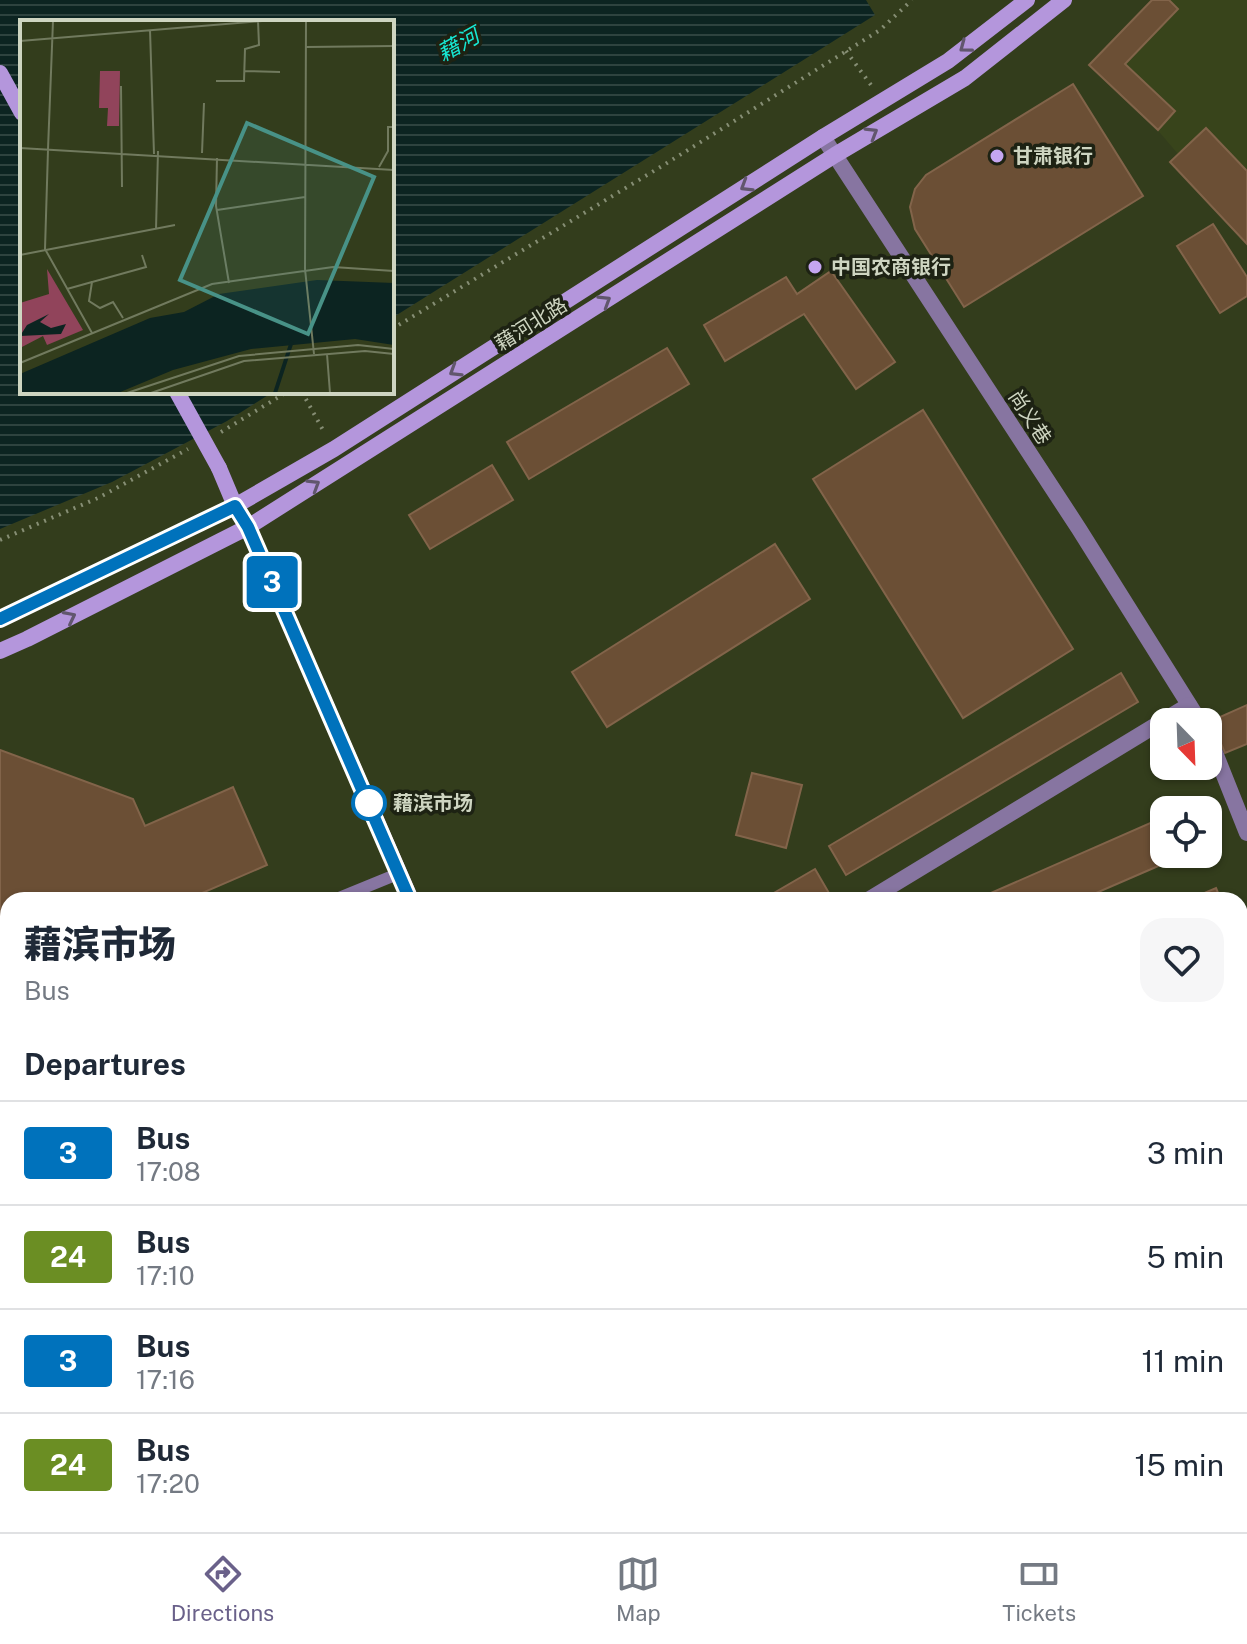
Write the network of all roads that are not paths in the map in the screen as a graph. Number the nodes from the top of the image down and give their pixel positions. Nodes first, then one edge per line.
1 (1027, 0) edge
2 (1064, 0) edge
3 (0, 73) edge
4 (20, 109) edge
5 (823, 137) junction
6 (835, 155) junction
7 (178, 394) edge
8 (235, 506) junction
9 (248, 527) junction
10 (0, 619) edge
11 (0, 651) edge
12 (1189, 705) junction
13 (1191, 708) edge
14 (1222, 770) edge
15 (1247, 833) edge
16 (400, 873) junction
17 (354, 892) edge
18 (408, 892) edge
19 (881, 892) edge

1 -> 5 main road, 藉河北路
6 -> 2 main road, 藉河北路
3 - 4 main road
5 - 6 street, 尚义巷
5 -> 8 main road, 藉河北路
9 -> 6 main road, 藉河北路
6 - 12 street, 尚义巷
7 - 8 main road, bridge
8 - 9 main road
8 - 10 main road, 藉河北路
11 -> 9 main road, 藉河北路
9 - 16 main road
12 - 13 street, 尚义巷
12 - 19 street
14 - 15 street
16 - 17 lane
16 - 18 main road

